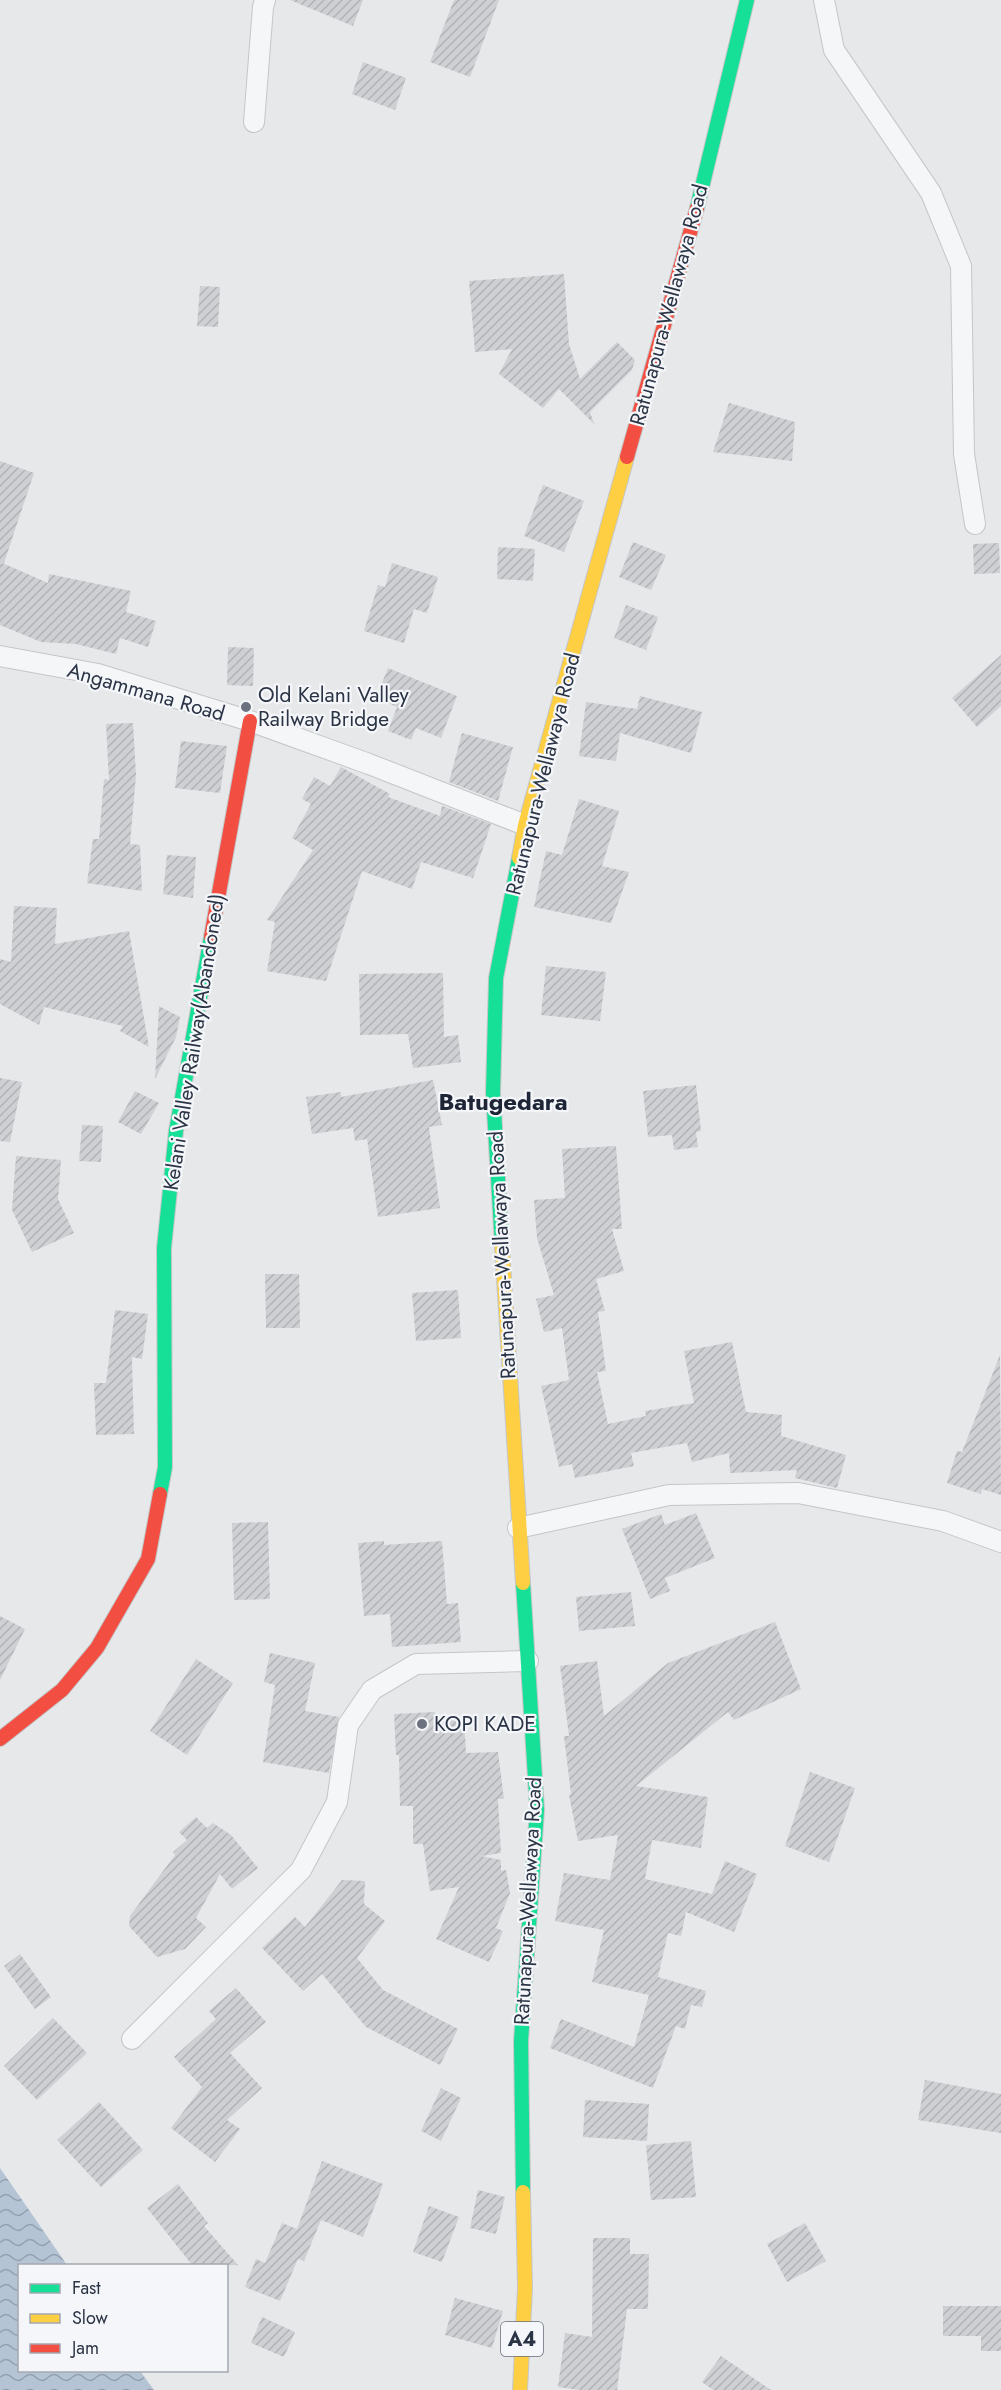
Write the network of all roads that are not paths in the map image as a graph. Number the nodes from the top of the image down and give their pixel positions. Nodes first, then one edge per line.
1 (265, 0) edge
2 (747, 0) edge
3 (824, 0) edge
4 (254, 122) dead end
5 (975, 524) dead end
6 (0, 656) edge
7 (250, 721) junction
8 (525, 825) junction
9 (518, 1528) junction
10 (1001, 1542) edge
11 (528, 1661) junction
12 (0, 1739) edge
13 (132, 2039) dead end
14 (520, 2390) edge

1 - 4 street
2 - 8 main road, Ratunapura-Wellawaya Road / A4
3 - 5 street
6 - 7 street, Angammana Road
7 - 8 street, Angammana Road
7 - 12 main road, Kelani Valley Railway(Abandoned)
8 - 9 main road, Ratunapura-Wellawaya Road / A4
9 - 10 street
9 - 11 main road, Ratunapura-Wellawaya Road / A4
11 - 13 street
11 - 14 main road, Ratunapura-Wellawaya Road / A4

